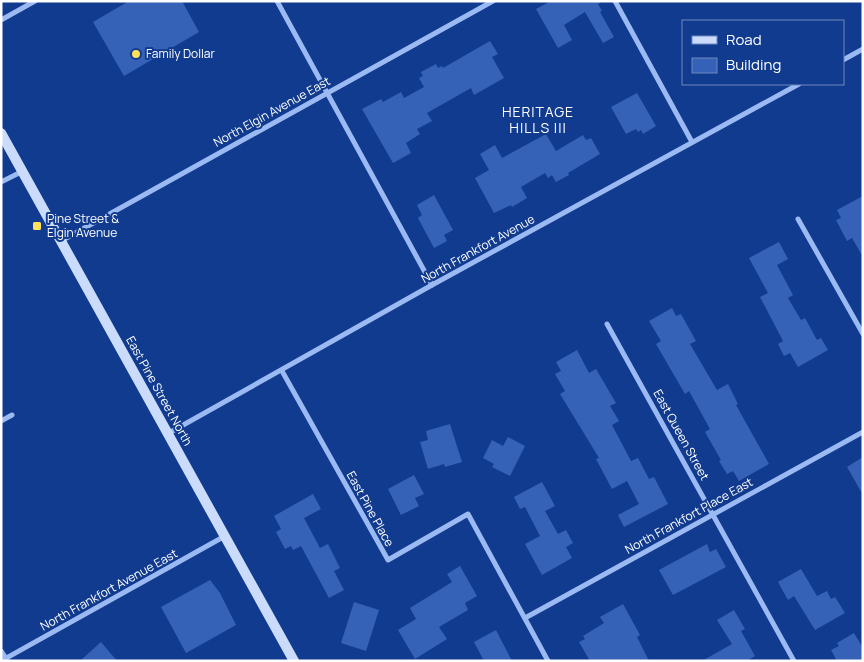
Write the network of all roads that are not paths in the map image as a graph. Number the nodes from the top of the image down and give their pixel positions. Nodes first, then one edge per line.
1 (34, 1) edge
2 (277, 1) edge
3 (493, 1) edge
4 (615, 1) edge
5 (1, 20) edge
6 (863, 49) edge
7 (844, 59) edge
8 (797, 85) edge
9 (326, 92) junction
10 (1, 133) edge
11 (692, 142) junction
12 (23, 171) junction
13 (1, 182) edge
14 (798, 219) dead end
15 (62, 241) junction
16 (432, 285) junction
17 (607, 324) dead end
18 (863, 334) edge
19 (282, 371) junction
20 (12, 415) dead end
21 (1, 421) edge
22 (863, 432) edge
23 (169, 434) junction
24 (713, 514) junction
25 (225, 536) junction
26 (525, 618) junction
27 (1, 651) edge
28 (5, 660) edge
29 (294, 661) edge
30 (548, 661) edge
31 (794, 661) edge

1 - 5 street
2 - 9 street
3 - 9 street, North Elgin Avenue East
4 - 11 street
6 - 7 street
8 - 11 street, North Frankfort Avenue
9 - 15 street, North Elgin Avenue East
9 - 16 street
10 - 12 main road, East Pine Street North
11 - 16 street, North Frankfort Avenue
12 - 13 street
12 - 15 main road, East Pine Street North
14 - 18 street
15 - 23 main road, East Pine Street North
16 - 19 street, North Frankfort Avenue
17 - 24 street, East Queen Street
19 - 23 street, North Frankfort Avenue
19 - 26 street, East Pine Place
20 - 21 street
22 - 24 street, North Frankfort Place East
23 - 25 main road, East Pine Street North
24 - 26 street, North Frankfort Place East
24 - 31 street, East Queen Street
25 - 28 street, North Frankfort Avenue East
25 - 29 main road, East Pine Street North
26 - 30 street, East Pine Place
27 - 28 street

